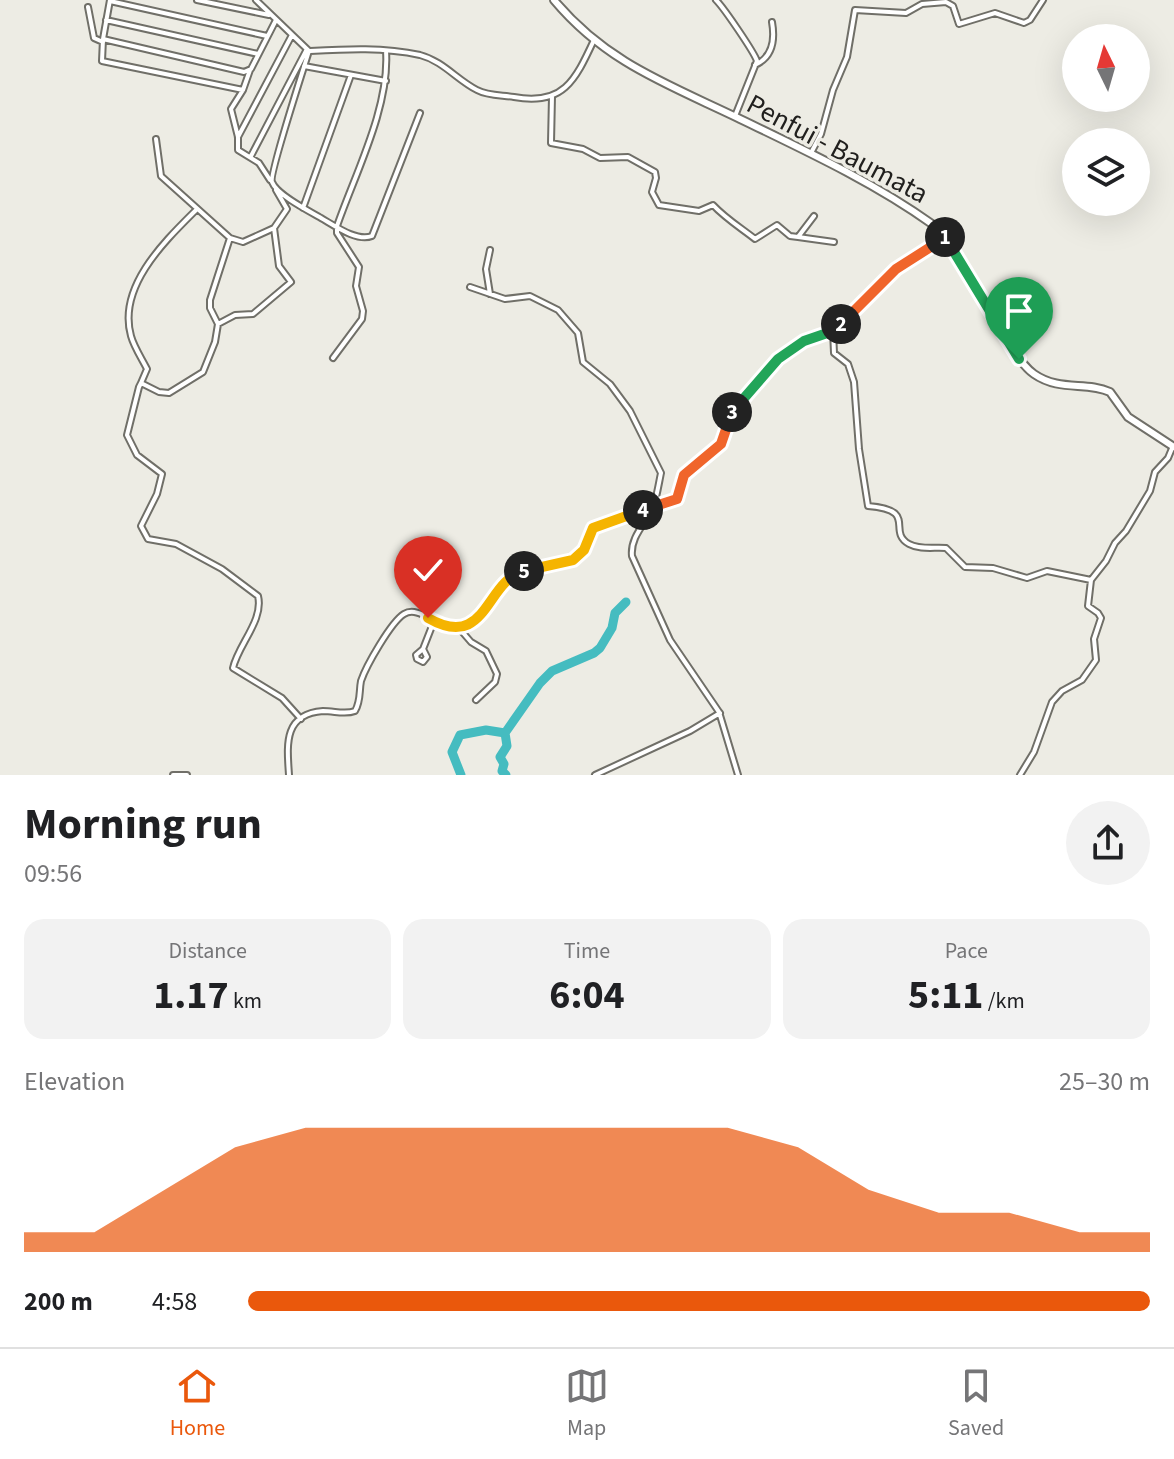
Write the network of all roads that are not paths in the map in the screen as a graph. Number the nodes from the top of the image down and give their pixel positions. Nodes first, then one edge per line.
1 (110, 0) edge
2 (197, 0) edge
3 (256, 0) edge
4 (554, 0) edge
5 (716, 0) edge
6 (1043, 0) edge
7 (88, 7) dead end
8 (271, 15) junction
9 (106, 20) junction
10 (276, 20) junction
11 (772, 22) dead end
12 (292, 35) junction
13 (267, 36) junction
14 (594, 40) junction
15 (103, 41) junction
16 (308, 50) junction
17 (386, 51) junction
18 (258, 54) junction
19 (755, 65) junction
20 (304, 66) junction
21 (251, 69) junction
22 (351, 75) junction
23 (386, 81) junction
24 (243, 90) junction
25 (552, 96) junction
26 (420, 113) dead end
27 (735, 116) junction
28 (238, 137) junction
29 (156, 139) dead end
30 (811, 153) junction
31 (251, 156) junction
32 (271, 181) junction
33 (276, 190) junction
34 (303, 208) junction
35 (197, 209) junction
36 (814, 216) dead end
37 (337, 226) junction
38 (274, 228) junction
39 (942, 232) junction
40 (798, 237) junction
41 (230, 238) junction
42 (834, 242) dead end
43 (490, 250) dead end
44 (470, 287) dead end
45 (490, 294) junction
46 (218, 324) junction
47 (833, 331) junction
48 (333, 358) dead end
49 (141, 383) junction
50 (1174, 447) edge
51 (654, 506) junction
52 (1091, 580) junction
53 (434, 621) junction
54 (458, 627) junction
55 (423, 649) dead end
56 (476, 700) dead end
57 (720, 713) junction
58 (301, 719) junction
59 (173, 775) edge
60 (187, 775) edge
61 (289, 775) edge
62 (595, 775) edge
63 (738, 775) edge
64 (1020, 775) edge

1 - 9 street
1 - 13 street
2 - 8 street
3 - 8 street
4 - 14 street, Penfui - Baumata
5 - 19 street
6 - 30 street
7 - 15 street
8 - 10 street
9 - 15 street
9 - 18 street
10 - 12 street
10 - 13 street
11 - 19 street
12 - 16 street
12 - 28 street
13 - 18 street
14 - 25 street
14 - 27 street, Penfui - Baumata
15 - 21 street
15 - 24 street
16 - 17 street
16 - 20 street
16 - 31 street
17 - 23 street
17 - 25 street
18 - 21 street
19 - 27 street
20 - 22 street
20 - 32 street
21 - 24 street
22 - 23 street
22 - 34 street
23 - 37 street
24 - 28 street
25 - 40 street
26 - 37 street
27 - 30 street, Penfui - Baumata
28 - 31 street
29 - 35 street
30 - 39 street, Penfui - Baumata
31 - 32 street
32 - 33 street
33 - 34 street
33 - 38 street
34 - 37 street
35 - 41 street
35 - 49 street
36 - 40 street
37 - 48 street
38 - 41 street
38 - 46 street
39 - 47 street
39 - 50 street, Penfui - Baumata
40 - 42 street
41 - 46 street
43 - 45 street
44 - 45 street
45 - 51 street
46 - 49 street
47 - 51 street
47 - 52 street
49 - 58 street
50 - 52 street
51 - 54 street
51 - 57 street
52 - 64 street
53 - 54 street
53 - 55 street
53 - 58 street
54 - 56 street
57 - 62 street
57 - 63 street
58 - 61 street
59 - 60 street

